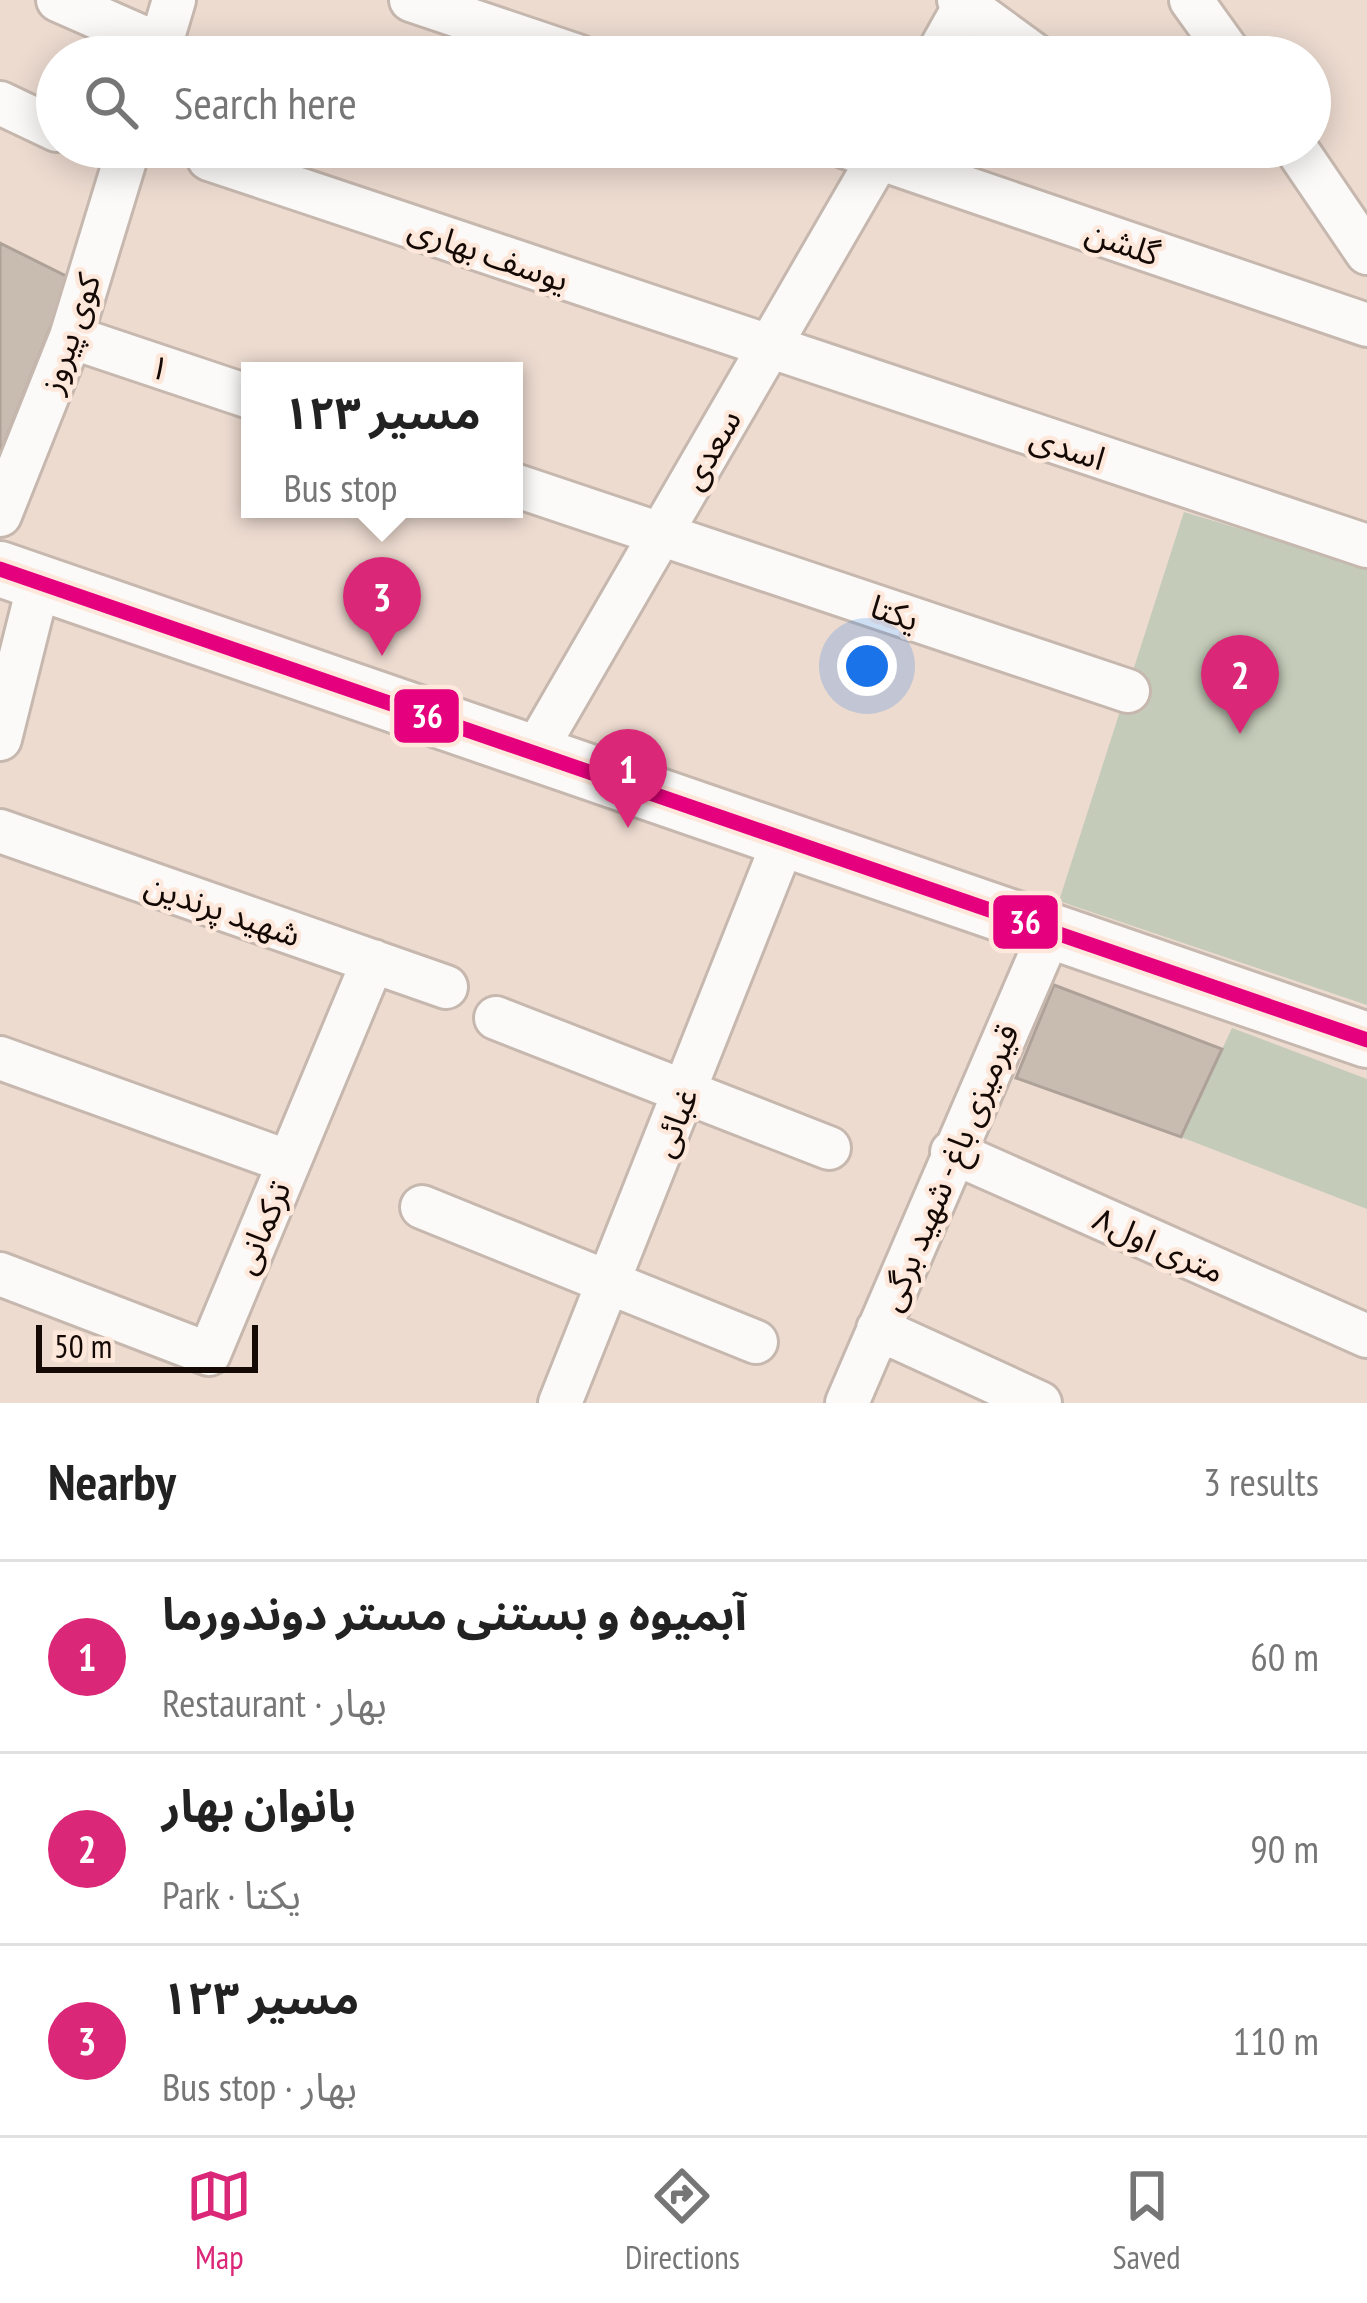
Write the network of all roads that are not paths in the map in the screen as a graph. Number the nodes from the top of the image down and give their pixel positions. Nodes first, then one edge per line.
1 (58, 0) edge
2 (174, 0) edge
3 (411, 0) edge
4 (1191, 0) edge
5 (964, 1) edge
6 (129, 36) edge
7 (163, 36) edge
8 (518, 36) edge
9 (946, 36) edge
10 (1010, 36) edge
11 (1217, 36) edge
12 (0, 104) edge
13 (36, 120) edge
14 (112, 168) edge
15 (235, 168) edge
16 (861, 168) edge
17 (919, 168) edge
18 (1308, 168) edge
19 (1367, 253) edge
20 (1367, 325) edge
21 (70, 337) junction
22 (770, 347) junction
23 (241, 394) edge
24 (523, 487) edge
25 (0, 515) edge
26 (662, 534) junction
27 (1367, 546) edge
28 (20, 576) edge
29 (1128, 691) dead end
30 (0, 739) edge
31 (535, 751) junction
32 (0, 831) edge
33 (784, 840) junction
34 (1050, 932) junction
35 (373, 961) junction
36 (446, 987) dead end
37 (496, 1018) dead end
38 (1367, 1040) edge
39 (0, 1058) edge
40 (686, 1094) junction
41 (829, 1148) dead end
42 (952, 1152) junction
43 (289, 1162) junction
44 (422, 1208) dead end
45 (0, 1274) edge
46 (609, 1281) junction
47 (878, 1329) junction
48 (1367, 1336) edge
49 (756, 1342) dead end
50 (560, 1403) edge
51 (847, 1403) edge
52 (1040, 1403) edge

1 - 6 street
2 - 7 street
3 - 8 street
4 - 11 street
5 - 9 street
5 - 10 street
12 - 13 street
14 - 21 street, کوی پیروز
15 - 22 street, یوسف بهاری
16 - 22 street, سعدی
17 - 20 street, گلشن
18 - 19 street
21 - 23 street, ۱
21 - 25 street, کوی پیروز
22 - 26 street, سعدی
22 - 27 street, اسدی
24 - 26 street
26 - 29 street, یکتا
26 - 31 street, سعدی
28 - 30 street
28 - 31 main road
31 - 33 main road
32 - 35 street, شهید پرندین
33 - 34 main road
33 - 40 street, غبائی
34 - 38 main road
34 - 42 street, قیرمیزی باغ - شهید برگی
35 - 36 street, شهید پرندین
35 - 43 street, ترکمانی
37 - 40 street
39 - 43 street
40 - 41 street
40 - 46 street, غبائی
42 - 47 street, قیرمیزی باغ - شهید برگی
42 - 48 street, ۸متری اول
43 - 45 street, ترکمانی
44 - 46 street
46 - 49 street
46 - 50 street, غبائی
47 - 51 street, قیرمیزی باغ - شهید برگی
47 - 52 street

